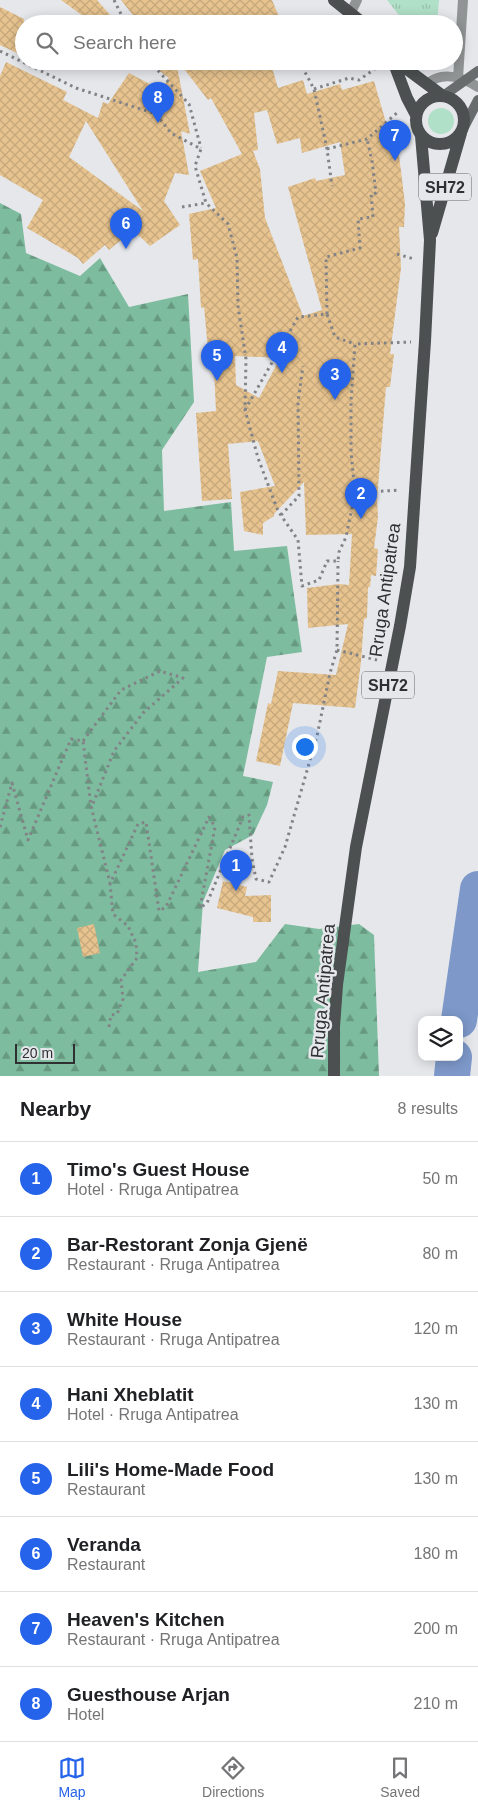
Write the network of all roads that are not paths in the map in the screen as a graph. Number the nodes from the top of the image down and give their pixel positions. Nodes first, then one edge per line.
1 (334, 0) edge
2 (357, 0) edge
3 (463, 0) edge
4 (351, 12) junction
5 (354, 15) edge
6 (463, 15) edge
7 (398, 70) edge
8 (408, 70) edge
9 (462, 70) edge
10 (478, 70) edge
11 (462, 78) junction
12 (427, 84) junction
13 (478, 87) edge
14 (443, 96) junction
15 (478, 100) edge
16 (416, 115) junction
17 (461, 133) junction
18 (421, 136) junction
19 (430, 240) junction
20 (334, 1076) edge

1 - 4 main road
2 - 4 street
3 - 6 street
4 - 5 main road
7 - 16 main road, SH72
8 - 12 main road, SH72
9 - 11 street
10 - 11 main road
11 - 12 street
11 - 13 street
11 - 14 main road
12 - 14 main road, SH72
14 - 16 main road
14 - 17 main road, SH72
15 - 17 main road
16 - 18 main road, SH72
17 - 18 main road
17 - 19 main road, SH72
18 - 19 main road, Rruga Antipatrea / SH72
19 - 20 main road, Rruga Antipatrea / SH72

